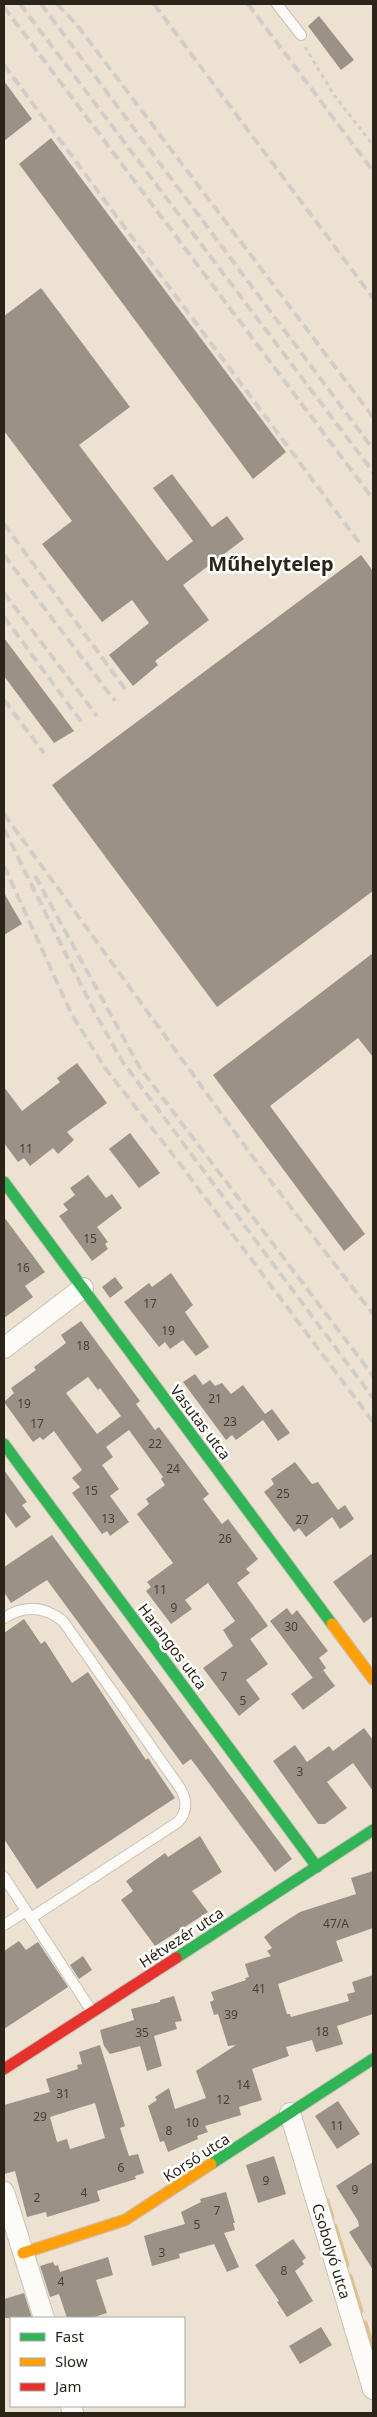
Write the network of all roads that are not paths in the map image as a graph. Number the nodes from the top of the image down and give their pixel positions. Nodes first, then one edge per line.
1 (277, 4) edge
2 (301, 35) road end
3 (4, 1182) edge
4 (83, 1288) junction
5 (4, 1348) edge
6 (4, 1444) edge
7 (4, 1618) edge
8 (373, 1679) edge
9 (373, 1830) edge
10 (317, 1867) junction
11 (4, 1877) edge
12 (28, 1915) junction
13 (4, 1925) edge
14 (92, 2012) junction
15 (373, 2059) edge
16 (4, 2069) edge
17 (290, 2113) junction
18 (4, 2192) edge
19 (23, 2253) junction
20 (44, 2317) edge
21 (373, 2389) edge

1 - 2 lane
3 - 4 street, Vasutas utca
4 - 5 street
4 - 8 street, Vasutas utca
6 - 10 street, Harangos utca
7 - 12 lane
9 - 10 street, Hétvezér utca
10 - 14 street, Hétvezér utca
11 - 12 lane
12 - 13 lane
12 - 14 lane
14 - 16 street, Hétvezér utca
15 - 17 street, Korsó utca
17 - 19 street, Korsó utca
17 - 21 street, Csobolyó utca
18 - 19 street
19 - 20 street

